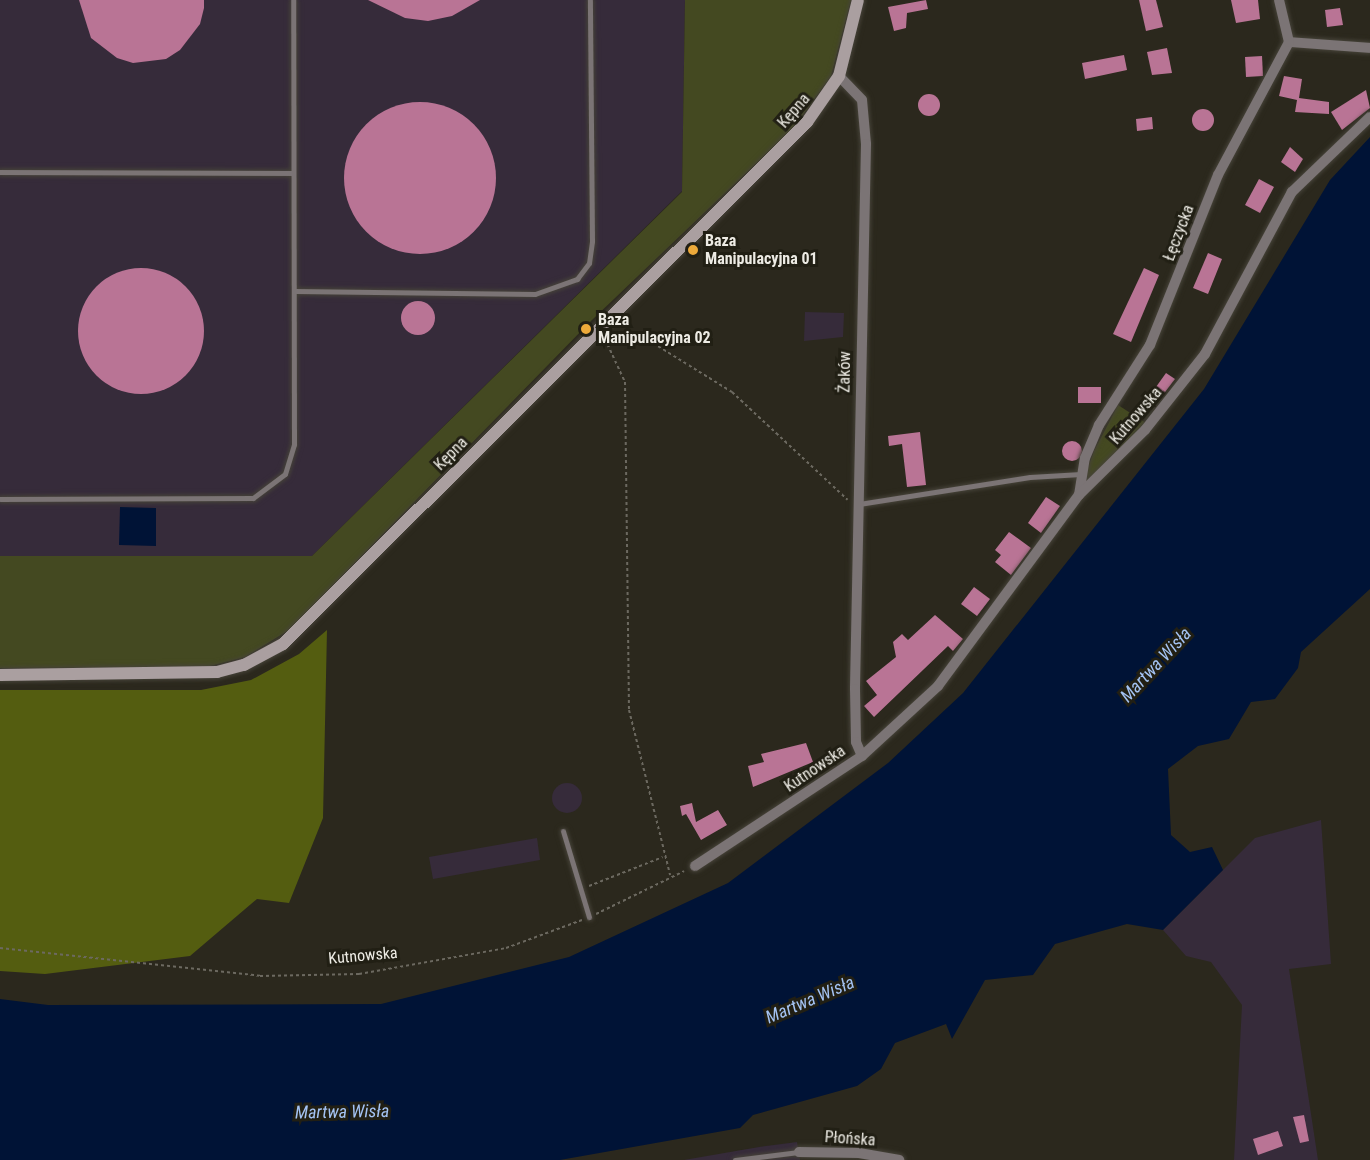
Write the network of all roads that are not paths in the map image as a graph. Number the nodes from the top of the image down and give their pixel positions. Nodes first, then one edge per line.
1 (293, 0) edge
2 (590, 0) edge
3 (858, 0) edge
4 (1279, 0) edge
5 (1289, 42) junction
6 (1370, 48) edge
7 (839, 76) junction
8 (1370, 117) edge
9 (0, 172) edge
10 (293, 173) junction
11 (295, 291) junction
12 (1082, 474) junction
13 (1079, 495) junction
14 (0, 499) edge
15 (859, 504) junction
16 (0, 675) edge
17 (862, 756) junction
18 (563, 831) dead end
19 (695, 866) road end
20 (589, 917) road end
21 (799, 1152) joint
22 (735, 1160) edge
23 (899, 1160) edge

1 - 10 lane
2 - 11 lane
3 - 7 street
4 - 5 street
5 - 6 street
5 - 12 street, Łęczycka
7 - 15 street, Żaków
7 - 16 street, Kępna
8 - 13 street, Kutnowska
9 - 10 lane
10 - 11 lane
11 - 14 lane
12 - 13 street, Łęczycka
12 - 15 lane
13 - 17 street, Kutnowska
15 - 17 street, Żaków
17 - 19 street, Kutnowska
18 - 20 lane
21 - 22 lane
21 - 23 street, Płońska

